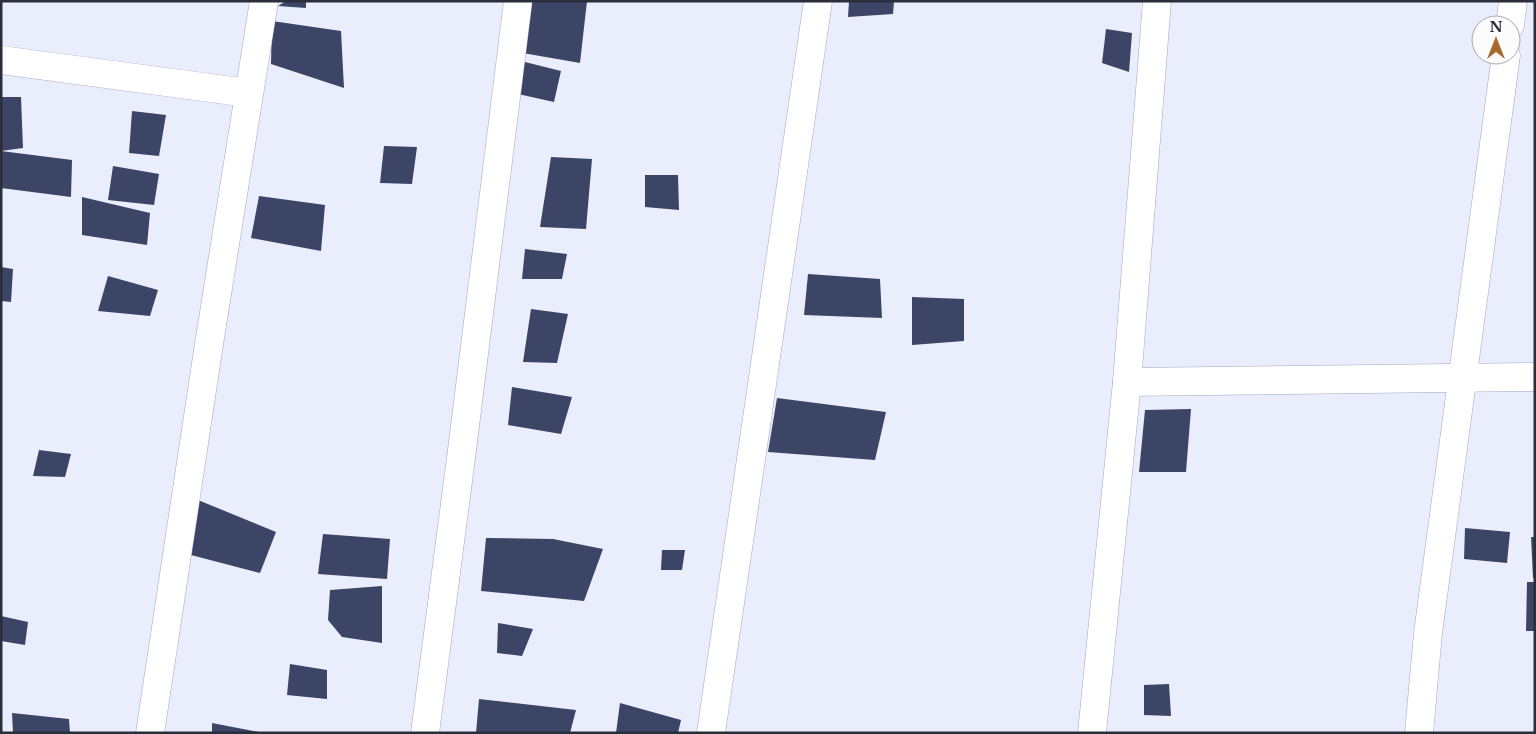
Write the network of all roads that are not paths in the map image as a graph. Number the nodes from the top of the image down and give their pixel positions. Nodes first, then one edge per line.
1 (264, 1) edge
2 (518, 1) edge
3 (818, 1) edge
4 (1157, 1) edge
5 (1513, 1) edge
6 (1511, 15) edge
7 (1, 60) edge
8 (1505, 65) edge
9 (248, 93) junction
10 (1535, 377) edge
11 (1463, 379) junction
12 (1126, 382) junction
13 (150, 733) edge
14 (425, 733) edge
15 (711, 733) edge
16 (1092, 733) edge
17 (1419, 733) edge

1 - 9 street
2 - 14 street
3 - 15 street
4 - 12 street
5 - 6 street
7 - 9 street
8 - 11 street
9 - 13 street
10 - 11 street
11 - 12 street
11 - 17 street
12 - 16 street

